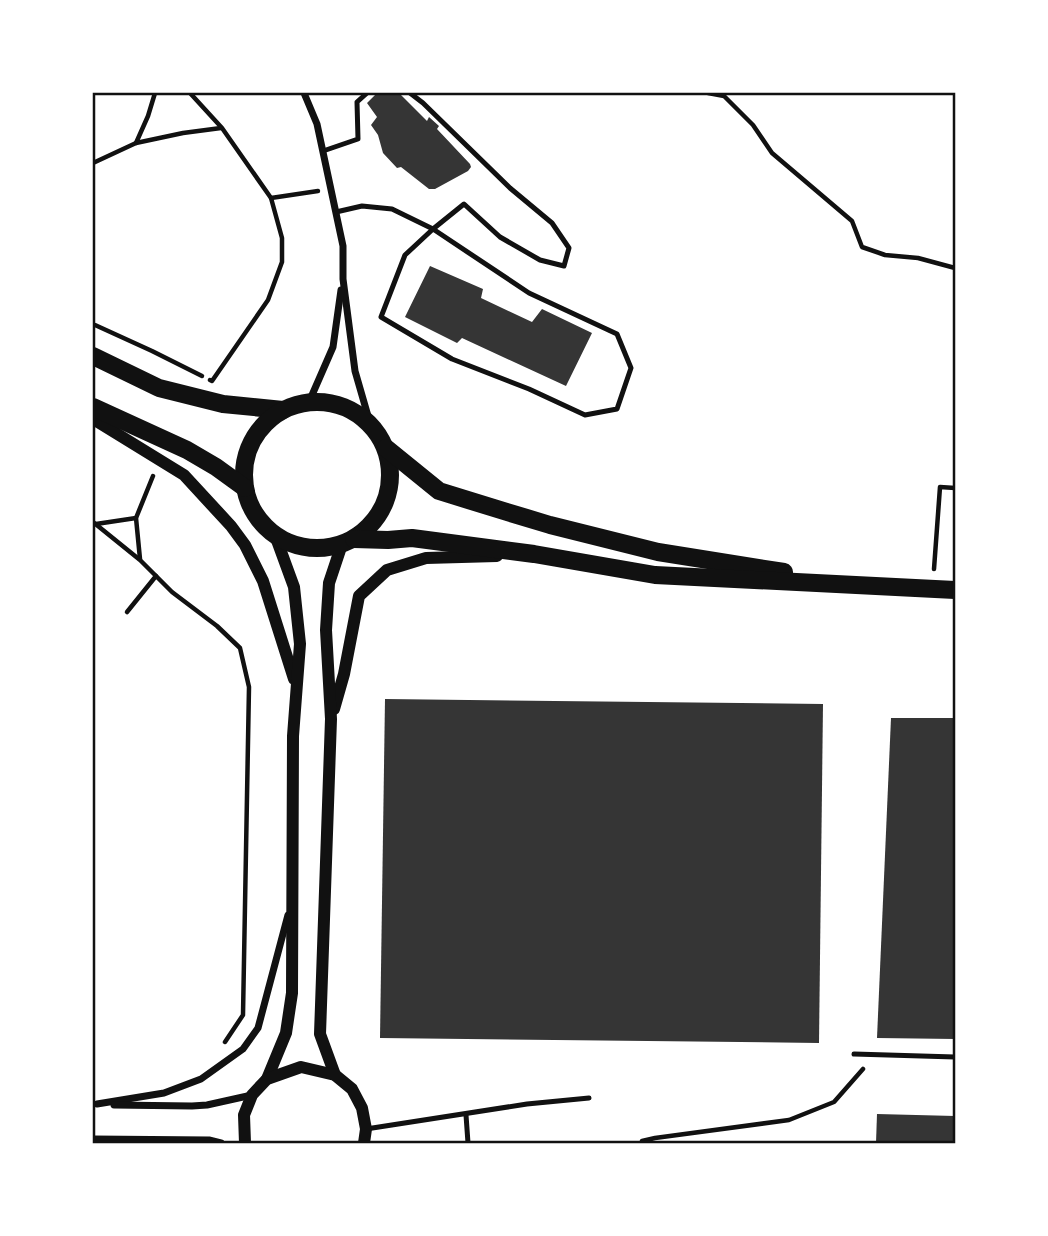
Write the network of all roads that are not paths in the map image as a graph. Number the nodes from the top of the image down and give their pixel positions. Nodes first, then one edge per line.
1 (304, 93) edge
2 (366, 93) edge
3 (410, 93) edge
4 (323, 151) junction
5 (336, 212) junction
6 (433, 229) junction
7 (343, 279) junction
8 (93, 356) edge
9 (309, 402) junction
10 (93, 407) edge
11 (283, 410) junction
12 (93, 419) edge
13 (370, 423) junction
14 (386, 447) junction
15 (245, 488) junction
16 (275, 535) junction
17 (348, 542) junction
18 (534, 554) junction
19 (877, 587) junction
20 (955, 590) edge
21 (296, 685) junction
22 (331, 719) junction
23 (293, 897) junction
24 (854, 1054) dead end
25 (955, 1057) edge
26 (335, 1076) junction
27 (267, 1079) junction
28 (252, 1095) junction
29 (589, 1098) dead end
30 (95, 1104) edge
31 (467, 1115) junction
32 (366, 1129) junction
33 (93, 1139) edge
34 (221, 1143) edge
35 (245, 1143) edge
36 (364, 1143) edge
37 (468, 1143) edge

1 - 4 street
2 - 4 lane
3 - 6 lane
4 - 5 street
5 - 6 lane
5 - 7 street
6 - 6 lane
7 - 9 street
7 - 13 street
8 - 11 main road
9 - 11 main road
9 - 13 main road
10 - 15 main road
11 - 15 main road
12 - 21 street
13 - 14 main road
14 - 17 main road
14 - 19 main road
15 - 16 main road
16 - 17 main road
16 - 21 street
17 - 18 main road
17 - 22 street
18 - 19 main road
18 - 22 street
19 - 20 main road
21 - 23 street
22 - 26 street
23 - 27 street
23 - 30 street
24 - 25 lane
26 - 27 street
26 - 32 street
27 - 28 street
28 - 30 street
28 - 35 street
29 - 31 lane
31 - 32 lane
31 - 37 lane
32 - 36 street
33 - 34 street

